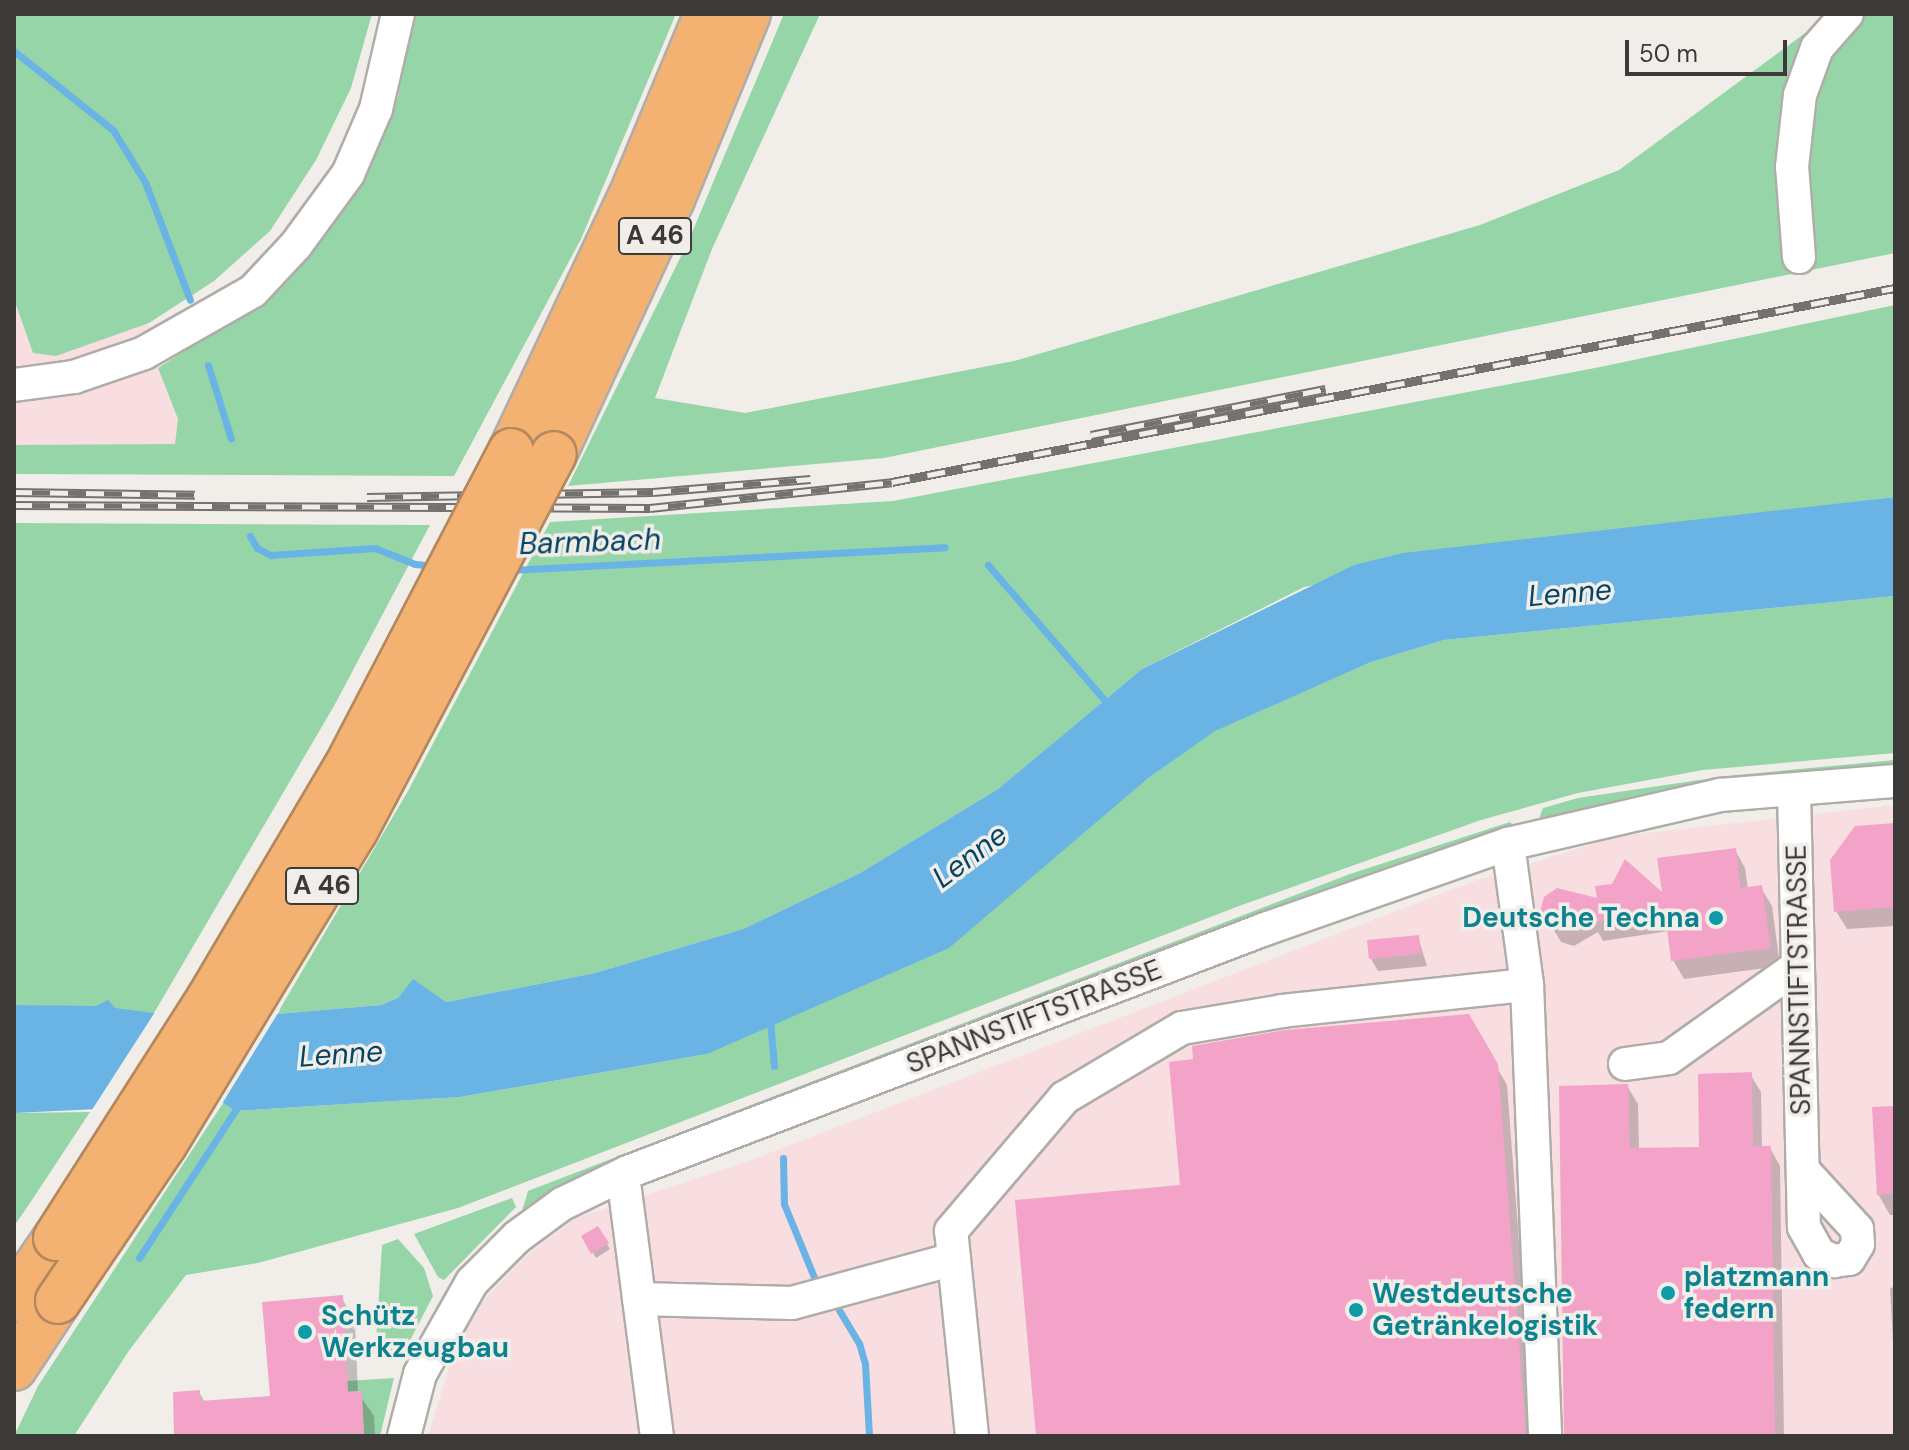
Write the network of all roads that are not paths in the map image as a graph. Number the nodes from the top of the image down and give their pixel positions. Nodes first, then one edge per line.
1 (398, 14) edge
2 (707, 14) edge
3 (748, 14) edge
4 (1847, 14) edge
5 (1799, 257) dead end
6 (15, 380) edge
7 (1895, 781) edge
8 (1794, 790) junction
9 (1508, 844) junction
10 (1798, 966) junction
11 (1527, 985) junction
12 (1625, 1064) dead end
13 (1803, 1170) dead end
14 (623, 1175) junction
15 (56, 1238) junction
16 (954, 1259) junction
17 (14, 1278) edge
18 (14, 1299) edge
19 (639, 1299) junction
20 (14, 1368) edge
21 (404, 1436) edge
22 (657, 1436) edge
23 (972, 1436) edge
24 (1545, 1436) edge

1 - 6 street
2 - 15 highway, A 46, bridge
3 - 20 highway, A 46, bridge
4 - 5 street
7 - 8 street, SPANNSTIFTSTRASSE
8 - 9 street, SPANNSTIFTSTRASSE
8 - 10 street, SPANNSTIFTSTRASSE
9 - 11 street
9 - 14 street, SPANNSTIFTSTRASSE
10 - 12 street
10 - 13 street, SPANNSTIFTSTRASSE
11 - 16 street
11 - 24 street
14 - 19 street
14 - 21 street, SPANNSTIFTSTRASSE
15 - 17 highway
15 - 18 highway, A 46
16 - 19 street
16 - 23 street
19 - 22 street

